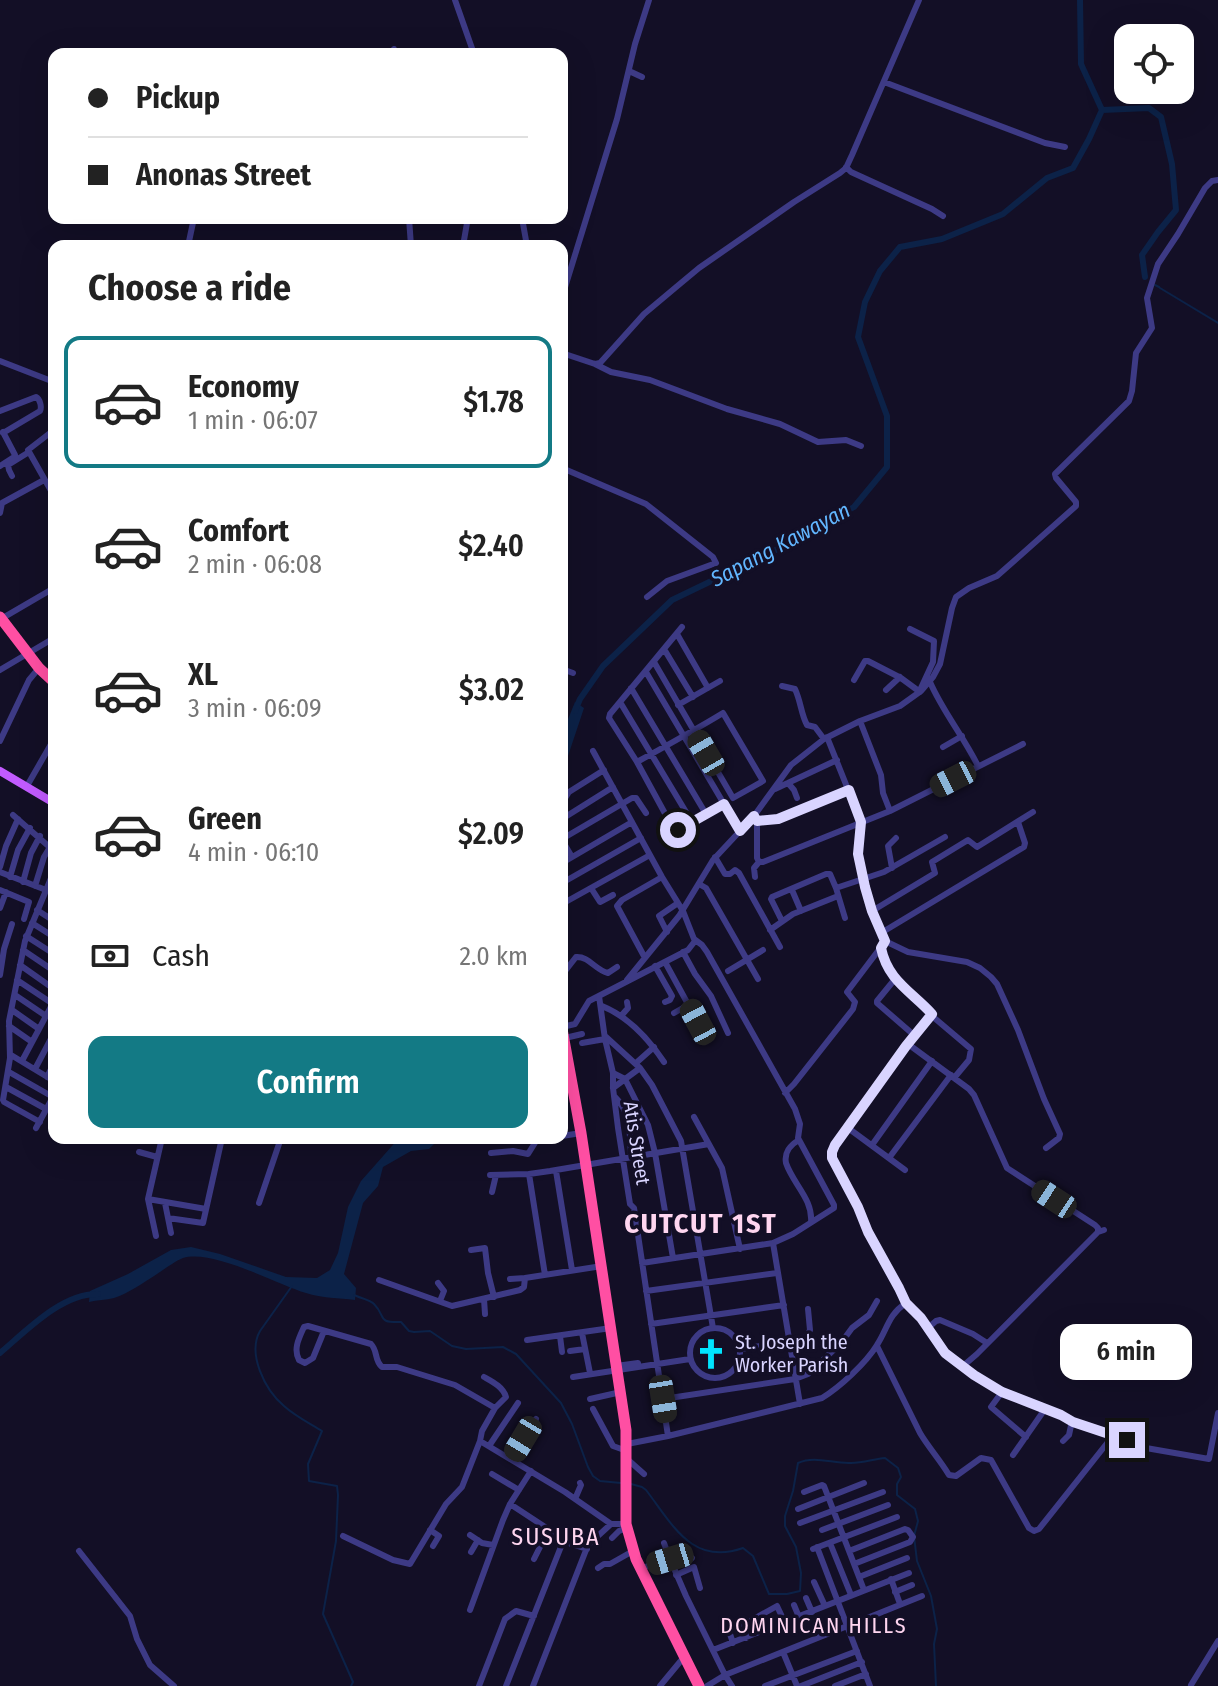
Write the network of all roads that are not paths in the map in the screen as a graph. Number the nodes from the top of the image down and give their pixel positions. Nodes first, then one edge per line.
1 (455, 0) edge
2 (649, 0) edge
3 (919, 0) edge
4 (472, 48) edge
5 (629, 71) junction
6 (642, 77) dead end
7 (884, 82) junction
8 (1065, 147) dead end
9 (846, 167) junction
10 (1218, 180) edge
11 (943, 216) dead end
12 (568, 266) edge
13 (571, 267) junction
14 (568, 277) edge
15 (568, 355) edge
16 (0, 361) edge
17 (595, 364) junction
18 (48, 380) edge
19 (0, 411) edge
20 (2, 431) edge
21 (48, 434) edge
22 (7, 442) junction
23 (861, 446) dead end
24 (0, 447) edge
25 (29, 452) junction
26 (0, 466) edge
27 (568, 471) edge
28 (12, 476) dead end
29 (44, 480) junction
30 (48, 486) edge
31 (0, 513) edge
32 (48, 591) edge
33 (647, 597) dead end
34 (1, 618) edge
35 (682, 627) dead end
36 (910, 629) dead end
37 (677, 634) junction
38 (48, 641) edge
39 (664, 649) junction
40 (27, 653) junction
41 (654, 662) junction
42 (39, 668) junction
43 (0, 670) edge
44 (568, 671) edge
45 (646, 672) junction
46 (573, 673) dead end
47 (48, 676) edge
48 (900, 677) junction
49 (854, 680) dead end
50 (720, 681) dead end
51 (930, 682) junction
52 (782, 686) dead end
53 (631, 688) junction
54 (708, 688) junction
55 (886, 690) dead end
56 (920, 691) junction
57 (693, 697) junction
58 (620, 702) junction
59 (678, 705) junction
60 (860, 721) junction
61 (693, 731) junction
62 (1, 736) edge
63 (962, 736) junction
64 (683, 737) junction
65 (826, 738) junction
66 (1023, 744) dead end
67 (665, 747) junction
68 (943, 747) dead end
69 (47, 751) edge
70 (593, 751) dead end
71 (651, 754) junction
72 (837, 760) junction
73 (637, 762) junction
74 (978, 766) junction
75 (604, 770) junction
76 (0, 771) edge
77 (788, 783) junction
78 (27, 786) junction
79 (613, 787) junction
80 (772, 790) junction
81 (849, 790) junction
82 (568, 794) edge
83 (797, 798) dead end
84 (48, 799) edge
85 (622, 804) junction
86 (724, 804) junction
87 (890, 811) junction
88 (1033, 812) dead end
89 (646, 813) dead end
90 (706, 814) junction
91 (568, 815) edge
92 (756, 818) junction
93 (632, 822) junction
94 (692, 822) junction
95 (861, 822) junction
96 (1018, 822) junction
97 (30, 828) junction
98 (740, 831) junction
99 (40, 836) junction
100 (568, 836) edge
101 (945, 837) dead end
102 (641, 838) junction
103 (896, 838) dead end
104 (48, 845) edge
105 (568, 850) edge
106 (48, 853) edge
107 (650, 855) junction
108 (572, 857) junction
109 (715, 857) junction
110 (568, 859) edge
111 (759, 862) junction
112 (892, 868) junction
113 (0, 869) edge
114 (10, 877) junction
115 (662, 877) junction
116 (755, 877) dead end
117 (568, 880) edge
118 (863, 880) junction
119 (23, 882) junction
120 (699, 884) junction
121 (48, 885) edge
122 (35, 886) junction
123 (591, 888) junction
124 (792, 890) junction
125 (3, 891) edge
126 (45, 892) junction
127 (837, 892) junction
128 (48, 894) edge
129 (613, 895) dead end
130 (568, 901) edge
131 (678, 903) junction
132 (0, 908) edge
133 (37, 910) junction
134 (683, 911) junction
135 (801, 911) junction
136 (872, 911) junction
137 (48, 917) edge
138 (845, 918) dead end
139 (24, 919) dead end
140 (782, 921) junction
141 (32, 923) junction
142 (12, 924) dead end
143 (770, 930) junction
144 (667, 932) junction
145 (48, 933) edge
146 (881, 933) junction
147 (26, 936) junction
148 (695, 941) junction
149 (883, 944) junction
150 (2, 945) edge
151 (780, 947) dead end
152 (23, 950) junction
153 (48, 950) edge
154 (763, 950) dead end
155 (683, 952) junction
156 (645, 958) junction
157 (747, 960) junction
158 (665, 962) junction
159 (20, 965) junction
160 (655, 966) junction
161 (48, 967) edge
162 (568, 967) edge
163 (617, 967) dead end
164 (728, 971) dead end
165 (0, 975) edge
166 (758, 979) dead end
167 (895, 979) junction
168 (17, 980) junction
169 (627, 980) junction
170 (48, 985) edge
171 (15, 995) junction
172 (599, 996) junction
173 (48, 999) edge
174 (627, 1002) dead end
175 (665, 1002) dead end
176 (688, 1005) junction
177 (602, 1006) junction
178 (12, 1010) junction
179 (48, 1012) edge
180 (674, 1013) dead end
181 (46, 1016) junction
182 (621, 1016) junction
183 (932, 1016) junction
184 (9, 1026) junction
185 (39, 1029) junction
186 (568, 1030) edge
187 (728, 1033) dead end
188 (582, 1034) dead end
189 (568, 1035) edge
190 (915, 1036) junction
191 (605, 1037) junction
192 (707, 1039) dead end
193 (32, 1042) junction
194 (582, 1043) dead end
195 (48, 1044) edge
196 (908, 1044) junction
197 (654, 1047) junction
198 (11, 1055) junction
199 (22, 1061) junction
200 (932, 1061) junction
201 (568, 1062) edge
202 (664, 1062) dead end
203 (638, 1065) junction
204 (35, 1069) junction
205 (9, 1072) junction
206 (613, 1073) junction
207 (952, 1077) junction
208 (48, 1078) edge
209 (625, 1079) junction
210 (6, 1087) junction
211 (614, 1092) junction
212 (48, 1093) edge
213 (785, 1093) junction
214 (48, 1106) edge
215 (46, 1109) junction
216 (694, 1117) dead end
217 (848, 1128) junction
218 (581, 1133) junction
219 (568, 1135) edge
220 (799, 1140) junction
221 (160, 1144) edge
222 (221, 1144) edge
223 (279, 1144) edge
224 (534, 1144) edge
225 (709, 1144) junction
226 (872, 1145) junction
227 (1046, 1148) dead end
228 (682, 1150) junction
229 (139, 1152) dead end
230 (491, 1153) dead end
231 (655, 1153) junction
232 (157, 1157) junction
233 (627, 1157) junction
234 (889, 1158) junction
235 (586, 1166) junction
236 (905, 1170) dead end
237 (556, 1171) junction
238 (529, 1174) junction
239 (492, 1192) dead end
240 (148, 1199) junction
241 (165, 1203) junction
242 (259, 1203) dead end
243 (206, 1209) junction
244 (168, 1218) junction
245 (813, 1218) junction
246 (171, 1233) dead end
247 (156, 1236) dead end
248 (773, 1243) junction
249 (740, 1249) junction
250 (471, 1250) dead end
251 (699, 1254) junction
252 (673, 1258) junction
253 (642, 1263) junction
254 (602, 1266) junction
255 (572, 1270) junction
256 (777, 1273) junction
257 (545, 1275) junction
258 (525, 1278) junction
259 (510, 1279) dead end
260 (379, 1280) dead end
261 (438, 1283) dead end
262 (705, 1284) junction
263 (646, 1291) junction
264 (494, 1297) junction
265 (484, 1299) junction
266 (440, 1301) junction
267 (877, 1301) dead end
268 (906, 1303) junction
269 (784, 1305) junction
270 (808, 1309) dead end
271 (485, 1314) dead end
272 (709, 1315) junction
273 (651, 1324) junction
274 (611, 1328) junction
275 (711, 1328) junction
276 (928, 1328) junction
277 (324, 1331) junction
278 (582, 1333) junction
279 (560, 1336) junction
280 (527, 1340) dead end
281 (790, 1342) junction
282 (987, 1343) junction
283 (877, 1346) junction
284 (585, 1349) junction
285 (740, 1349) junction
286 (689, 1357) junction
287 (657, 1362) junction
288 (963, 1366) junction
289 (617, 1368) junction
290 (590, 1373) junction
291 (484, 1377) dead end
292 (573, 1377) dead end
293 (719, 1379) junction
294 (795, 1379) junction
295 (721, 1390) junction
296 (621, 1392) junction
297 (1002, 1392) junction
298 (590, 1399) dead end
299 (663, 1399) junction
300 (518, 1403) dead end
301 (800, 1404) junction
302 (495, 1408) junction
303 (593, 1409) dead end
304 (1045, 1409) junction
305 (1218, 1413) edge
306 (536, 1419) dead end
307 (1072, 1421) junction
308 (1110, 1434) junction
309 (668, 1436) junction
310 (1026, 1437) junction
311 (480, 1441) junction
312 (1063, 1441) dead end
313 (489, 1446) junction
314 (627, 1451) junction
315 (1013, 1455) dead end
316 (511, 1459) junction
317 (531, 1471) junction
318 (492, 1474) dead end
319 (644, 1474) dead end
320 (580, 1483) dead end
321 (864, 1483) dead end
322 (519, 1490) junction
323 (804, 1492) dead end
324 (883, 1492) dead end
325 (828, 1497) junction
326 (575, 1499) junction
327 (510, 1504) junction
328 (888, 1505) dead end
329 (798, 1509) dead end
330 (833, 1510) junction
331 (897, 1517) dead end
332 (800, 1523) dead end
333 (611, 1524) junction
334 (839, 1524) junction
335 (627, 1526) junction
336 (549, 1529) junction
337 (430, 1530) junction
338 (822, 1530) dead end
339 (470, 1535) dead end
340 (343, 1536) dead end
341 (844, 1537) junction
342 (612, 1538) dead end
343 (564, 1539) junction
344 (478, 1540) junction
345 (664, 1543) dead end
346 (830, 1543) junction
347 (493, 1545) junction
348 (433, 1546) dead end
349 (587, 1549) junction
350 (79, 1551) dead end
351 (633, 1551) junction
352 (849, 1551) junction
353 (471, 1552) dead end
354 (692, 1558) dead end
355 (907, 1558) dead end
356 (534, 1559) dead end
357 (670, 1559) junction
358 (854, 1564) junction
359 (598, 1568) dead end
360 (642, 1568) junction
361 (909, 1573) dead end
362 (676, 1575) junction
363 (859, 1577) junction
364 (891, 1579) junction
365 (814, 1582) dead end
366 (912, 1585) dead end
367 (700, 1588) dead end
368 (864, 1590) junction
369 (895, 1592) junction
370 (851, 1595) junction
371 (922, 1596) dead end
372 (806, 1598) dead end
373 (838, 1601) junction
374 (900, 1604) junction
375 (794, 1605) dead end
376 (825, 1606) junction
377 (470, 1610) dead end
378 (812, 1612) junction
379 (534, 1616) junction
380 (799, 1617) junction
381 (785, 1623) junction
382 (848, 1626) junction
383 (729, 1631) dead end
384 (746, 1638) junction
385 (1218, 1641) edge
386 (733, 1643) junction
387 (713, 1650) junction
388 (857, 1651) junction
389 (783, 1652) junction
390 (684, 1657) junction
391 (862, 1662) junction
392 (866, 1674) junction
393 (725, 1675) junction
394 (793, 1676) junction
395 (715, 1684) edge
396 (1191, 1685) edge
397 (174, 1686) edge
398 (479, 1686) edge
399 (506, 1686) edge
400 (533, 1686) edge
401 (660, 1686) edge
402 (699, 1686) edge
403 (707, 1686) edge
404 (732, 1686) edge
405 (765, 1686) edge
406 (799, 1686) edge
407 (835, 1686) edge
408 (870, 1686) edge

1 - 4 street
2 - 5 street
3 - 7 street
5 - 6 street
5 - 13 street
7 - 8 street
7 - 9 street
9 - 11 street
9 - 17 street
10 - 51 street
12 - 13 street
13 - 14 street
15 - 17 street
16 - 18 street
17 - 23 street
19 - 20 street
20 - 22 street
21 - 25 street
22 - 24 street
22 - 26 street
25 - 28 street
25 - 29 street
27 - 33 street
29 - 30 street
29 - 31 street
32 - 34 street
34 - 40 highway
35 - 37 street
36 - 56 street
37 - 39 street
37 - 54 street
38 - 40 street
39 - 41 street
39 - 57 street
40 - 42 highway
40 - 43 street
41 - 45 street
41 - 59 street
42 - 47 highway
42 - 62 street
44 - 46 street
45 - 53 street
45 - 64 street
48 - 49 street
48 - 55 street
48 - 56 street
50 - 54 street
51 - 56 street
51 - 63 street
52 - 65 street
53 - 58 street
53 - 67 street
54 - 57 street
56 - 60 street
57 - 59 street
58 - 71 street
58 - 73 street
59 - 61 street
60 - 65 street
60 - 87 street
61 - 61 street
61 - 64 street
63 - 68 street
63 - 74 street
64 - 67 street
64 - 86 street
65 - 72 street
65 - 80 street
66 - 74 street
67 - 71 street
67 - 90 street
69 - 78 street
70 - 75 street
71 - 73 street
71 - 94 street
72 - 77 street
72 - 81 street
73 - 94 street
74 - 87 street
75 - 79 street
75 - 82 street
76 - 78 main road
77 - 80 street
77 - 83 street
78 - 84 main road
79 - 85 street
79 - 91 street
80 - 92 street
81 - 92 street
81 - 95 street
85 - 89 street
85 - 93 street
85 - 100 street
86 - 90 street
86 - 98 street
87 - 95 street
88 - 96 street
90 - 94 street
92 - 98 street
92 - 111 street
93 - 102 street
93 - 108 street
95 - 111 street
95 - 118 street
96 - 136 street
96 - 146 street
97 - 99 street
97 - 113 street
97 - 114 street
98 - 109 street
99 - 104 street
99 - 119 street
101 - 112 street
102 - 107 street
102 - 117 street
103 - 112 street
105 - 108 street
106 - 122 street
107 - 115 street
107 - 123 street
108 - 110 street
109 - 120 street
109 - 143 street
111 - 116 street
112 - 118 street
113 - 114 street
114 - 119 street
115 - 131 street
115 - 156 street
118 - 127 street
118 - 136 street
119 - 122 street
120 - 134 street
120 - 157 street
121 - 126 street
122 - 126 street
123 - 129 street
123 - 130 street
124 - 127 street
124 - 135 street
124 - 140 street
125 - 132 street
125 - 139 street
126 - 128 street
126 - 133 street
127 - 135 street
127 - 138 street
131 - 134 street
131 - 144 street
133 - 137 street
133 - 141 street
134 - 144 street
134 - 148 street
135 - 140 street
136 - 146 street
140 - 143 street
141 - 145 street
141 - 147 street
142 - 150 street
143 - 151 street
144 - 156 street
146 - 149 street
147 - 152 street
147 - 153 street
148 - 155 street
148 - 213 street
149 - 167 street
149 - 213 street
149 - 227 street
150 - 165 street
152 - 159 street
152 - 161 street
154 - 157 street
155 - 158 street
155 - 187 street
156 - 169 street
157 - 164 street
157 - 166 street
158 - 160 street
158 - 176 street
159 - 168 street
159 - 170 street
160 - 169 street
160 - 175 street
162 - 163 street
167 - 183 street
167 - 190 street
168 - 171 street
168 - 173 street
169 - 172 street
171 - 178 street
171 - 181 street
172 - 177 street, Atis Street
172 - 186 street
174 - 182 street
176 - 180 street
176 - 192 street
177 - 182 street
177 - 191 street, Atis Street
178 - 184 street
178 - 185 street
179 - 181 street
181 - 185 street
182 - 197 street
183 - 190 street
183 - 207 street
184 - 193 street
184 - 198 street
185 - 193 street
188 - 189 street
190 - 196 street
191 - 194 street
191 - 203 street
191 - 206 street, Atis Street
193 - 199 street
195 - 204 street
196 - 200 street
196 - 217 street
197 - 202 street
197 - 203 street
198 - 199 street
198 - 205 street
199 - 204 street
200 - 207 street
200 - 226 street
201 - 218 highway
203 - 209 street
203 - 228 street
204 - 208 street
205 - 210 street
205 - 212 street
206 - 209 street
206 - 211 street, Atis Street
207 - 234 street
207 - 282 street
209 - 211 street
209 - 231 street
210 - 215 street
210 - 215 street
211 - 233 street, Atis Street
213 - 220 street
214 - 215 street
216 - 225 street
217 - 226 street
217 - 268 street
218 - 219 street
218 - 235 highway
220 - 245 street
220 - 245 street
221 - 232 street
222 - 243 street
223 - 242 street
224 - 230 street
225 - 228 street
225 - 249 street
226 - 234 street
228 - 231 street
228 - 251 street
229 - 232 street
231 - 233 street
231 - 252 street
232 - 240 street
233 - 235 street
233 - 253 street, Atis Street
234 - 236 street
235 - 237 street
235 - 254 highway
237 - 238 street
237 - 255 street
238 - 239 street
238 - 257 street
240 - 241 street
240 - 247 street
241 - 243 street
241 - 244 street
243 - 244 street
244 - 246 street
245 - 248 street
248 - 249 street
248 - 256 street
249 - 251 street
250 - 264 street
251 - 252 street
251 - 262 street
252 - 253 street
253 - 263 street, Atis Street
254 - 255 street
254 - 274 highway
255 - 257 street
256 - 262 street
256 - 269 street
257 - 258 street
258 - 259 street
258 - 264 street
260 - 266 street
261 - 266 street
262 - 263 street
262 - 272 street
263 - 273 street, Atis Street
264 - 265 street
265 - 266 street
265 - 271 street
267 - 294 street
268 - 276 street
268 - 283 street
269 - 272 street
269 - 281 street
270 - 281 street
272 - 273 street
272 - 275 street
273 - 287 street, Atis Street
274 - 278 street
274 - 289 highway
275 - 285 street
275 - 286 street
276 - 282 street
276 - 288 street
277 - 277 street
277 - 302 street
278 - 279 street
278 - 284 street
279 - 280 street
279 - 284 street
281 - 285 street
281 - 294 street
282 - 288 street
283 - 301 street
283 - 308 street
284 - 290 street
285 - 293 street
286 - 287 street
286 - 293 street
287 - 289 street
287 - 299 street, Atis Street
288 - 297 street
289 - 290 street
289 - 296 highway
290 - 292 street
291 - 302 street
293 - 295 street
294 - 295 street
294 - 301 street
295 - 299 street
296 - 298 street
296 - 314 highway
297 - 304 street
297 - 310 street
299 - 309 street, Atis Street
300 - 313 street
301 - 309 street
302 - 311 street
303 - 314 street
304 - 307 street
304 - 310 street
305 - 308 street
306 - 316 street
307 - 308 street
307 - 312 street
309 - 314 street
310 - 315 street
311 - 313 street
311 - 337 street
313 - 316 street
314 - 319 street
314 - 335 highway
316 - 317 street
317 - 322 street
317 - 326 street
318 - 322 street
320 - 326 street
321 - 325 street
322 - 327 street
323 - 325 street
324 - 330 street
325 - 329 street
325 - 330 street
326 - 333 street
327 - 336 street
327 - 347 street
328 - 334 street
330 - 332 street
330 - 334 street
331 - 341 street
333 - 335 street
333 - 349 street
334 - 338 street
334 - 341 street
335 - 342 street
335 - 351 highway
336 - 343 street
336 - 356 street
337 - 340 street
337 - 348 street
339 - 344 street
341 - 346 street
341 - 352 street
343 - 349 street
343 - 379 street
344 - 347 street
344 - 353 street
345 - 357 street
346 - 370 street
346 - 373 street
347 - 377 street
349 - 400 street
350 - 397 street
351 - 359 street
351 - 360 highway
352 - 358 street
352 - 358 street
354 - 357 street
355 - 363 street
357 - 360 street
357 - 362 street
358 - 363 street
360 - 390 highway
361 - 364 street
362 - 367 street
362 - 387 street
363 - 368 street
364 - 368 street
364 - 369 street
365 - 376 street
366 - 369 street
368 - 370 street
369 - 374 street
370 - 373 street
371 - 374 street
372 - 378 street
373 - 376 street
373 - 382 street
374 - 382 street
375 - 380 street
376 - 378 street
378 - 380 street
379 - 398 street
379 - 399 street
380 - 381 street
381 - 384 street
381 - 384 street
382 - 388 street
382 - 389 street
383 - 386 street
384 - 386 street
385 - 396 street
386 - 387 street
387 - 393 street
388 - 391 street
388 - 394 street
389 - 393 street
389 - 394 street
390 - 401 street
390 - 402 highway
391 - 392 street
391 - 406 street
392 - 407 street
392 - 408 street
393 - 395 street
393 - 404 street
394 - 405 street
394 - 406 street
395 - 403 street

